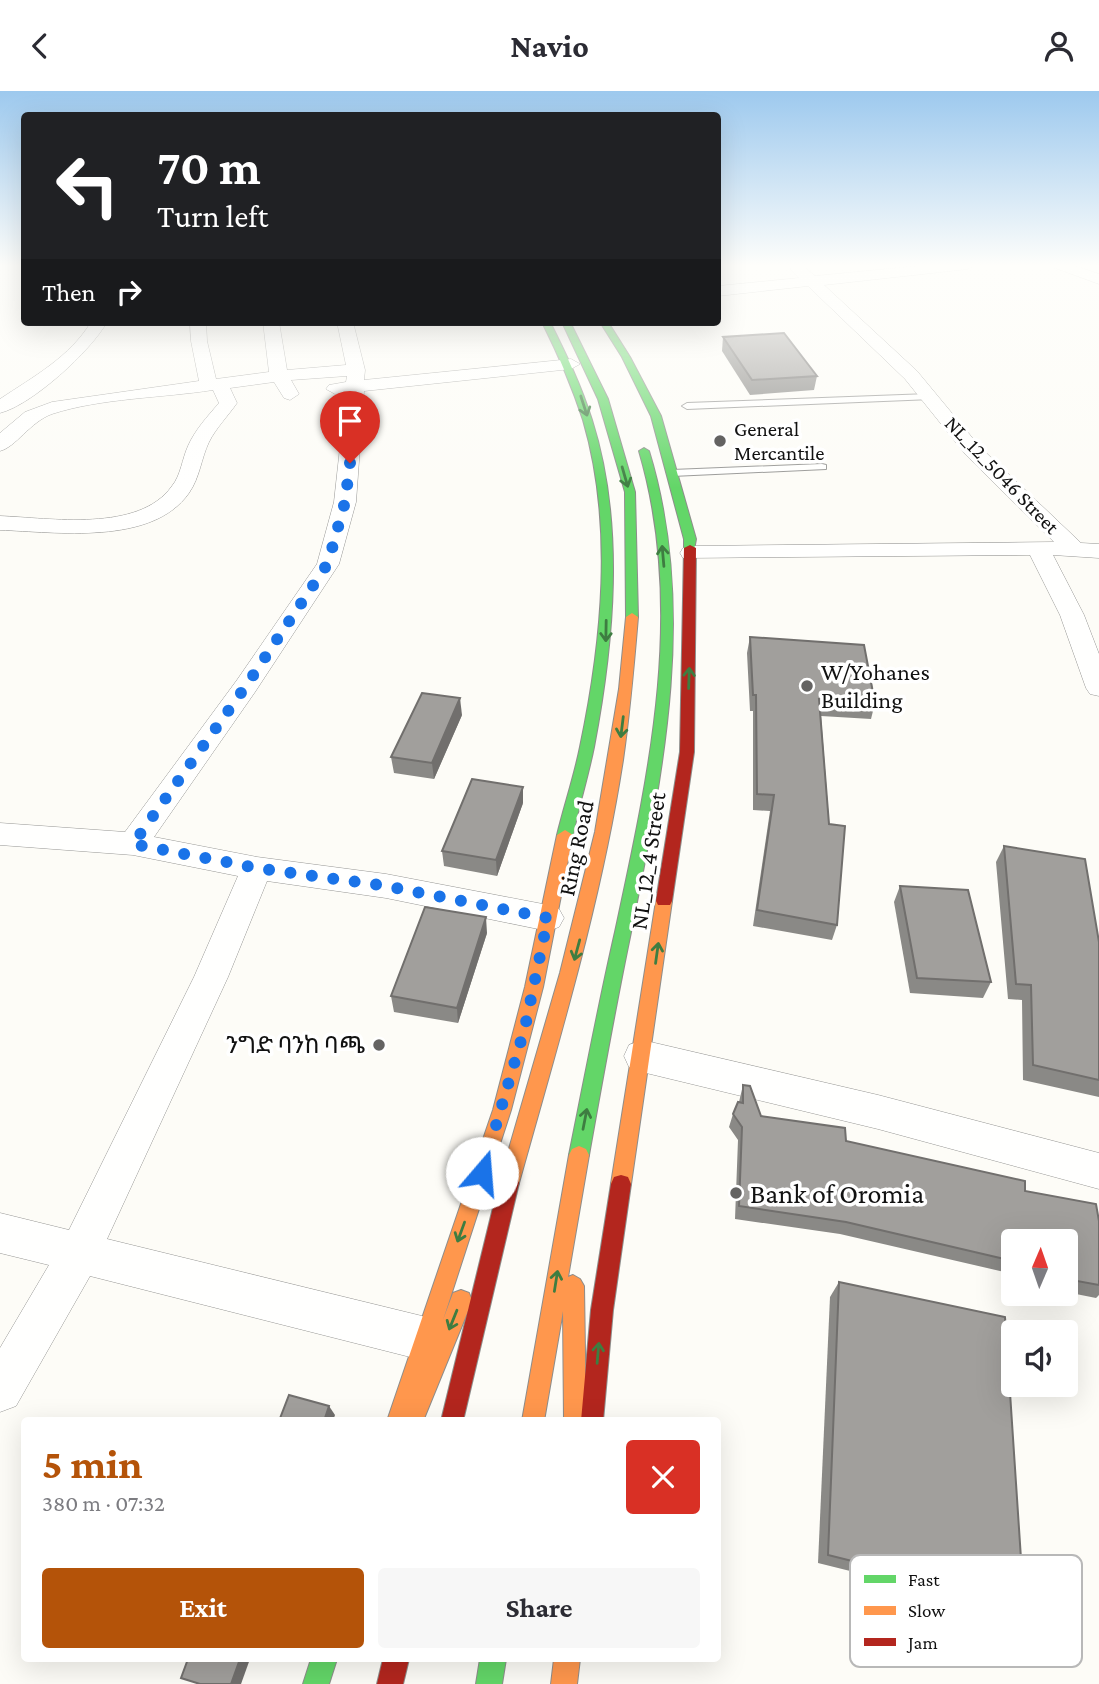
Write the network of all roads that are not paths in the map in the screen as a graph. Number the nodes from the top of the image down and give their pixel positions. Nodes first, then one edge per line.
1 (87, 339) edge
2 (199, 339) edge
3 (274, 339) edge
4 (348, 339) edge
5 (556, 339) edge
6 (574, 339) edge
7 (596, 339) edge
8 (614, 339) edge
9 (874, 339) edge
10 (571, 364) junction
11 (611, 364) dead end
12 (279, 376) junction
13 (355, 378) junction
14 (224, 394) junction
15 (304, 394) junction
16 (929, 397) junction
17 (266, 399) dead end
18 (687, 406) dead end
19 (0, 407) edge
20 (639, 433) dead end
21 (0, 445) edge
22 (822, 467) dead end
23 (672, 473) junction
24 (0, 523) edge
25 (1099, 537) edge
26 (1069, 544) junction
27 (1038, 548) junction
28 (1099, 551) edge
29 (691, 554) junction
30 (1099, 688) edge
31 (0, 834) edge
32 (133, 844) junction
33 (257, 868) junction
34 (548, 918) junction
35 (642, 1056) junction
36 (1099, 1171) edge
37 (572, 1186) junction
38 (507, 1189) junction
39 (0, 1233) edge
40 (79, 1254) junction
41 (422, 1338) junction
42 (0, 1390) edge
43 (399, 1417) edge
44 (414, 1417) edge
45 (453, 1417) edge
46 (534, 1417) edge
47 (575, 1417) edge
48 (592, 1417) edge
49 (323, 1662) edge
50 (395, 1662) edge
51 (493, 1662) edge
52 (567, 1662) edge
53 (316, 1684) edge
54 (390, 1684) edge
55 (489, 1684) edge
56 (564, 1684) edge

1 - 19 street
2 - 14 street
3 - 12 street
4 - 13 street
5 - 10 main road
6 -> 38 main road, Ring Road
7 - 11 main road
8 - 23 main road, NL_12_4 Street
9 - 16 street, NL_12_5046 Street
10 - 13 street
10 -> 34 main road
12 - 13 street
12 - 14 street
12 - 15 street
13 - 15 street
13 - 32 street
14 - 21 street
14 - 24 street
15 - 17 street
16 - 18 lane
16 - 26 street, NL_12_5046 Street
37 -> 20 main road
22 - 23 lane
23 - 29 main road, NL_12_4 Street
25 - 26 street
26 - 27 street
26 - 28 street, NL_12_5046 Street
27 - 29 street
27 - 30 street
35 -> 29 main road, NL_12_4 Street
31 - 32 street
32 - 33 street
33 - 34 street
33 - 40 street
34 -> 41 main road
35 - 36 street
48 -> 35 main road, NL_12_4 Street
46 -> 37 main road
37 - 47 main road
38 -> 44 main road
38 - 45 main road, Ring Road
39 - 40 street
40 - 41 street
40 - 42 street
41 - 43 main road
49 - 53 main road
50 - 54 main road
51 - 55 main road
52 - 56 main road

